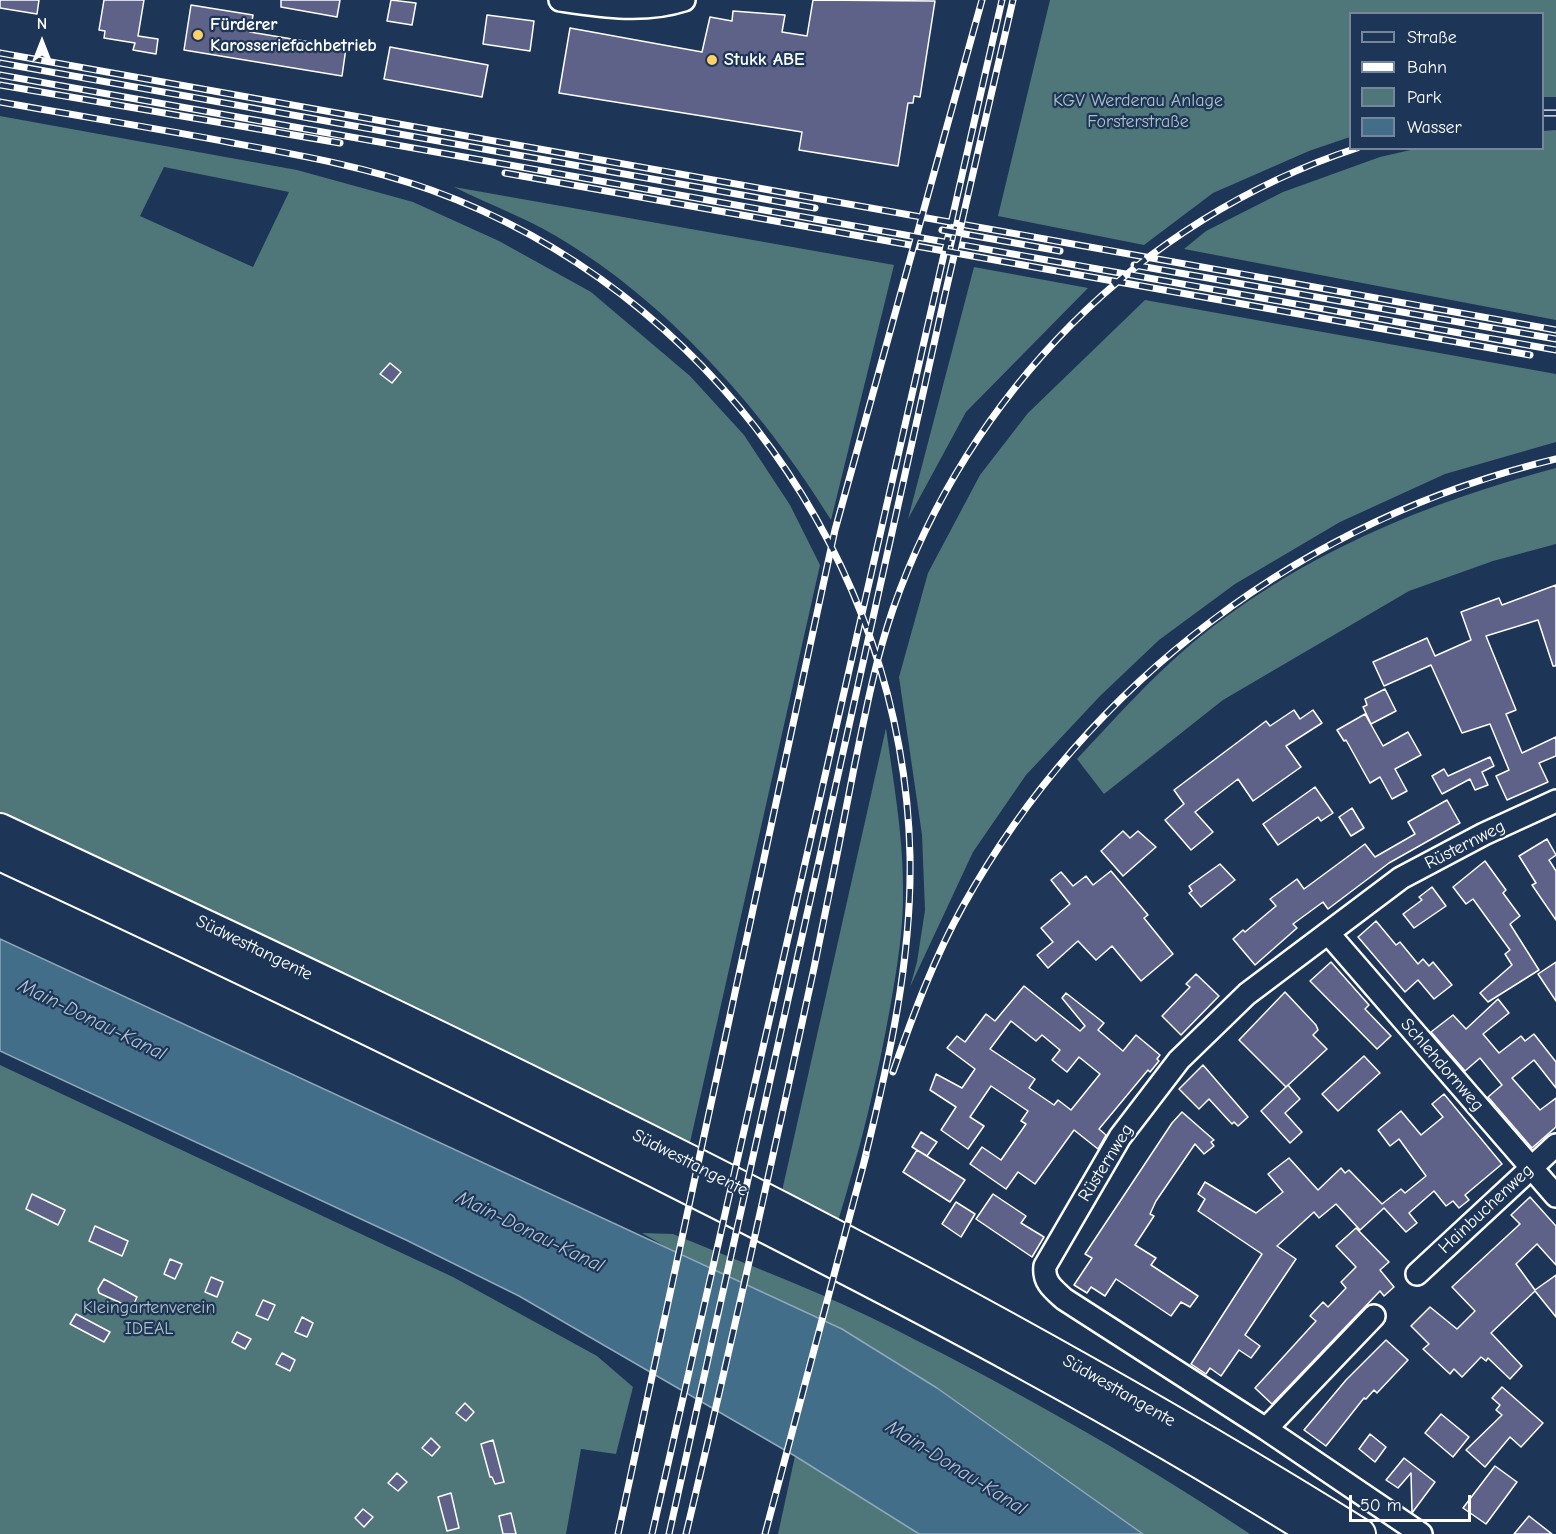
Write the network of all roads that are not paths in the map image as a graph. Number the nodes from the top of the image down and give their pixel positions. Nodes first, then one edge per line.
1 (560, 0) edge
2 (684, 0) edge
3 (1556, 801) edge
4 (0, 829) edge
5 (0, 855) edge
6 (1328, 933) junction
7 (1556, 1144) edge
8 (1530, 1166) junction
9 (1556, 1196) edge
10 (1417, 1274) dead end
11 (1374, 1316) dead end
12 (1266, 1429) junction
13 (1317, 1534) edge
14 (1360, 1534) edge
15 (1421, 1534) edge

1 - 2 street
3 - 6 street, Rüsternweg
4 - 14 highway, Südwesttangente
5 - 13 highway, Südwesttangente
6 - 8 street, Schlehdornweg
6 - 12 street, Rüsternweg
7 - 8 street, Hainbuchenweg
8 - 9 street, Schlehdornweg
8 - 10 street, Hainbuchenweg
11 - 12 street
12 - 15 street, Rüsternweg

